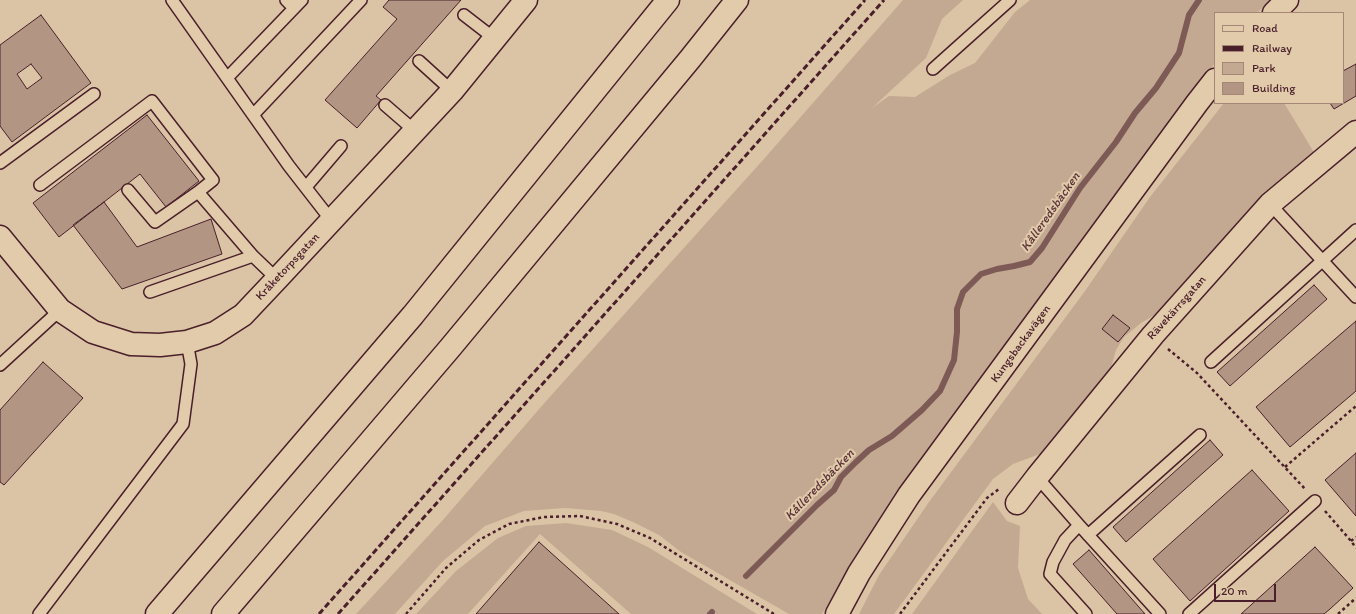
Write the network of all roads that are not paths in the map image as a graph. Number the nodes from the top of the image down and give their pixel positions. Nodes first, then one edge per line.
1 (172, 0) edge
2 (286, 0) edge
3 (302, 0) edge
4 (361, 0) edge
5 (526, 0) edge
6 (668, 0) edge
7 (737, 0) edge
8 (1010, 0) edge
9 (1287, 0) edge
10 (294, 8) junction
11 (1275, 12) edge
12 (464, 15) dead end
13 (495, 39) junction
14 (419, 61) dead end
15 (933, 69) dead end
16 (228, 77) junction
17 (1214, 81) edge
18 (452, 91) junction
19 (94, 94) dead end
20 (385, 105) dead end
21 (253, 115) junction
22 (415, 131) junction
23 (1356, 132) edge
24 (341, 146) dead end
25 (0, 162) edge
26 (40, 184) dead end
27 (306, 187) junction
28 (128, 190) dead end
29 (198, 192) junction
30 (1270, 204) junction
31 (331, 220) junction
32 (1356, 230) edge
33 (4, 249) edge
34 (253, 256) junction
35 (1323, 260) junction
36 (277, 279) junction
37 (150, 292) dead end
38 (1356, 297) edge
39 (60, 310) junction
40 (187, 342) junction
41 (1211, 362) dead end
42 (0, 365) edge
43 (1200, 435) dead end
44 (1037, 476) junction
45 (1315, 500) road end
46 (1017, 503) dead end
47 (1079, 525) junction
48 (1088, 534) junction
49 (39, 614) edge
50 (157, 614) edge
51 (223, 614) edge
52 (837, 614) edge
53 (1086, 614) edge
54 (1160, 614) edge
55 (1189, 614) edge

1 - 16 lane
2 - 10 lane
3 - 10 lane
4 - 21 lane
5 - 13 main road, Kråketorpsgatan
6 - 50 main road
7 - 51 main road
8 - 15 lane
9 - 11 main road
10 - 16 lane
12 - 13 lane
13 - 18 main road, Kråketorpsgatan
14 - 18 lane
16 - 21 lane
17 - 52 main road, Kungsbackavägen
18 - 22 main road, Kråketorpsgatan
19 - 25 lane
20 - 22 lane
21 - 27 lane
22 - 31 main road, Kråketorpsgatan
23 - 30 main road, Rävekärrsgatan
24 - 27 lane
26 - 29 lane
27 - 31 lane
28 - 29 lane
29 - 34 lane
30 - 35 lane
30 - 44 main road, Rävekärrsgatan
31 - 36 main road, Kråketorpsgatan
32 - 35 lane
33 - 39 main road, Kråketorpsgatan
34 - 36 lane
34 - 37 lane
35 - 38 lane
35 - 41 lane
36 - 40 main road, Kråketorpsgatan
39 - 40 main road, Kråketorpsgatan
39 - 42 lane
40 - 49 lane
43 - 48 lane
44 - 46 main road, Rävekärrsgatan
44 - 47 lane
45 - 55 lane
47 - 48 lane
47 - 53 lane
48 - 54 lane

